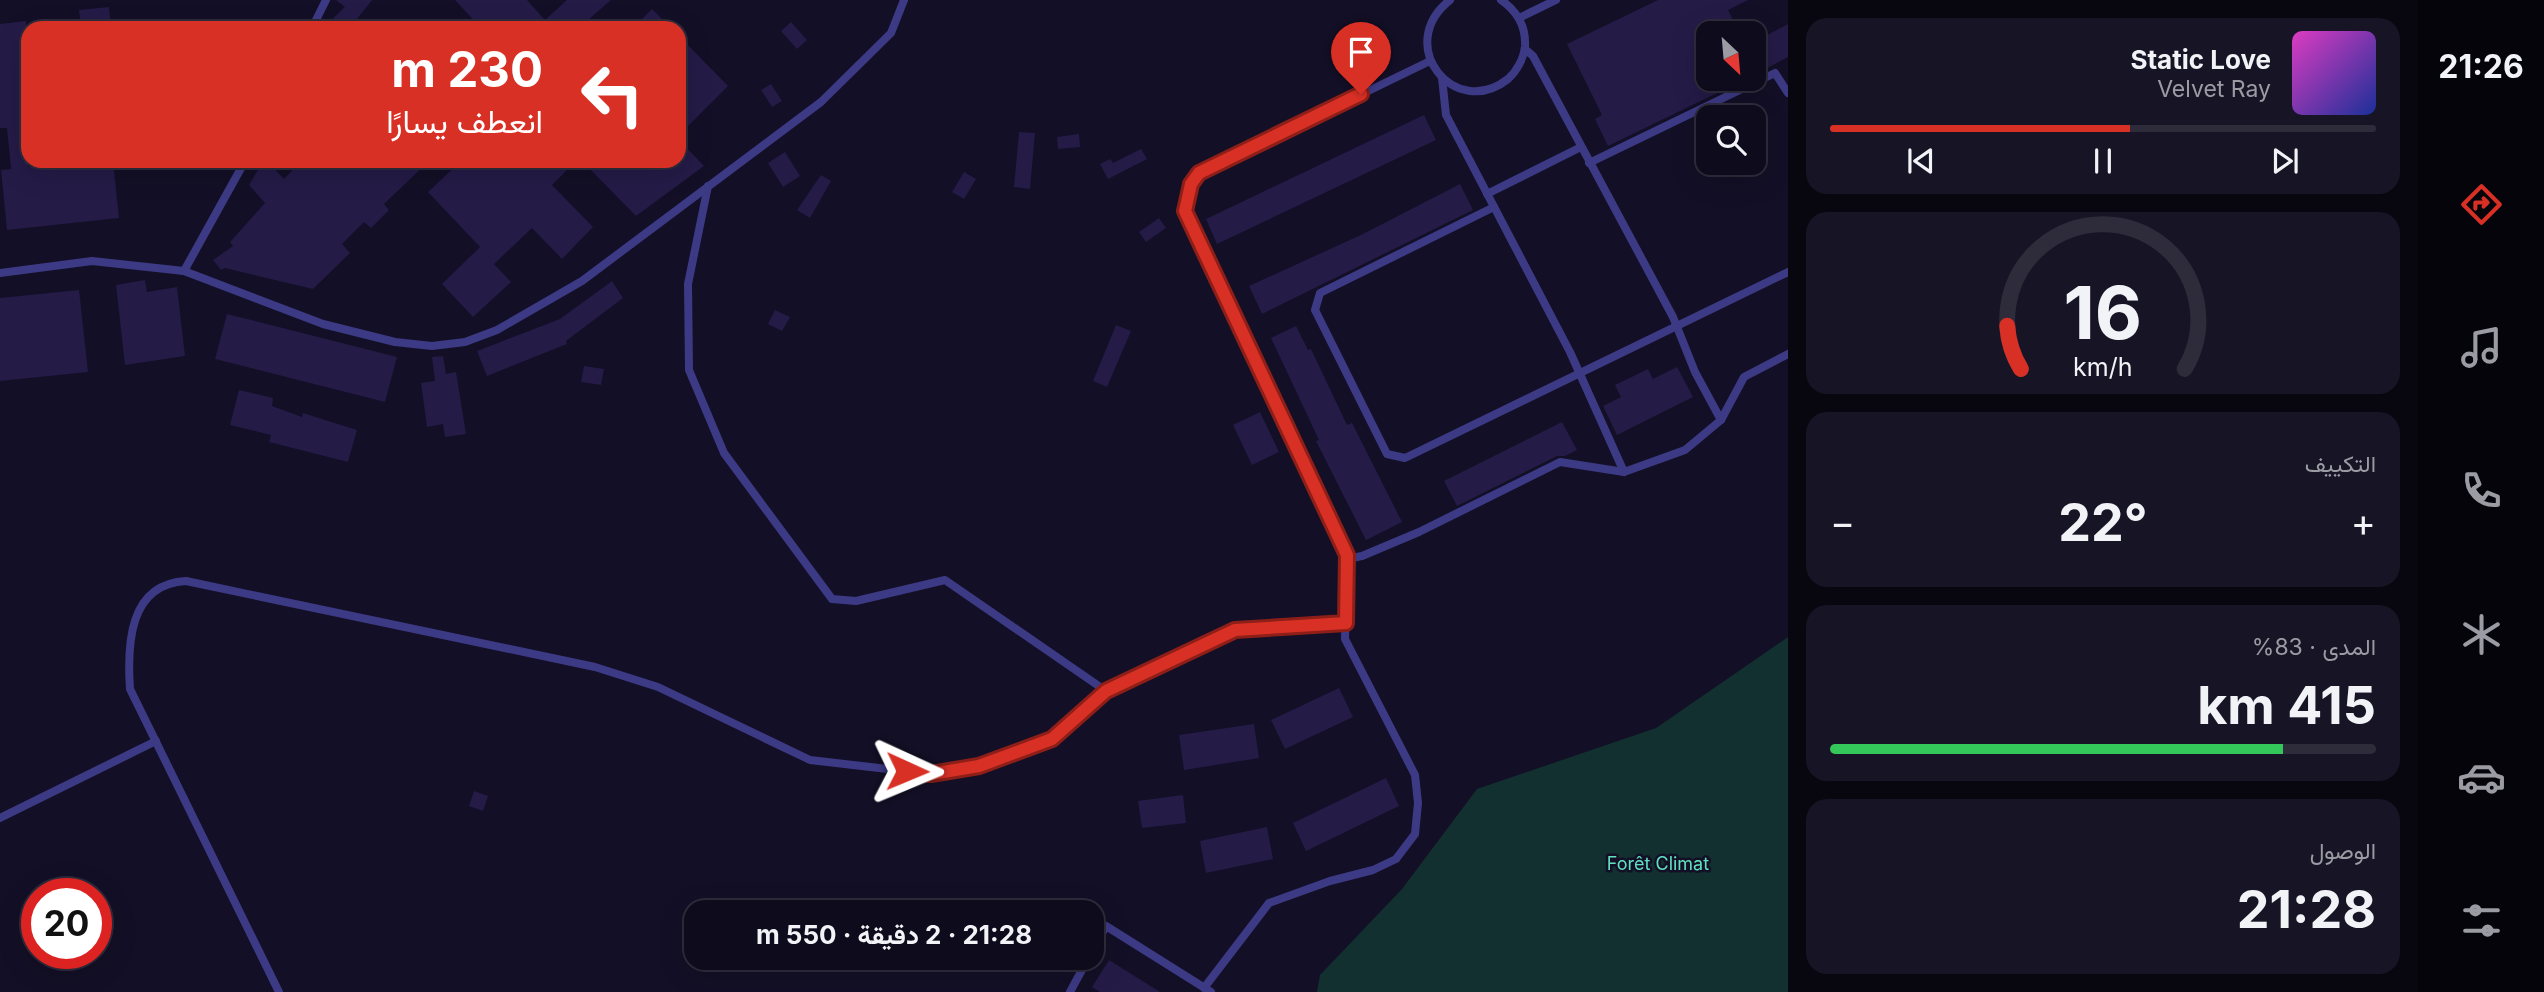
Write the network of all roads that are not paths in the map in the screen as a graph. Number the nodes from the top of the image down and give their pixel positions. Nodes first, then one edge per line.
1 (326, 0) edge
2 (904, 0) edge
3 (1501, 0) edge
4 (1556, 0) edge
5 (1447, 1) edge
6 (1519, 19) junction
7 (316, 21) edge
8 (1525, 49) junction
9 (1430, 61) junction
10 (1442, 78) junction
11 (1788, 93) edge
12 (1581, 148) junction
13 (1589, 163) junction
14 (241, 168) edge
15 (708, 186) junction
16 (1487, 194) junction
17 (1494, 207) junction
18 (184, 271) junction
19 (1788, 272) edge
20 (0, 273) edge
21 (1677, 326) junction
22 (1788, 354) edge
23 (1580, 373) junction
24 (1721, 420) junction
25 (1624, 471) junction
26 (1347, 559) junction
27 (1346, 623) junction
28 (1106, 691) junction
29 (156, 741) junction
30 (0, 818) edge
31 (1104, 930) edge
32 (1082, 970) edge
33 (1208, 990) edge
34 (279, 992) edge
35 (1070, 992) edge

1 - 7 lane
2 - 15 lane
3 - 6 lane
4 - 6 lane
5 - 9 lane
6 - 8 lane
8 - 10 lane
8 - 12 lane
9 - 10 lane
9 - 26 lane
10 - 16 lane
11 - 13 lane
12 - 13 lane
12 - 16 lane
13 - 21 lane
14 - 18 lane
15 - 18 lane
15 - 28 lane
16 - 17 lane
17 - 23 lane
17 - 23 lane
18 - 20 lane
19 - 21 lane
21 - 23 lane
21 - 24 lane
22 - 24 lane
23 - 25 lane
24 - 25 lane
25 - 26 lane
26 - 27 lane
27 - 28 lane
27 - 33 lane
28 - 29 lane
29 - 30 lane
29 - 34 lane
31 - 33 lane
32 - 35 lane

